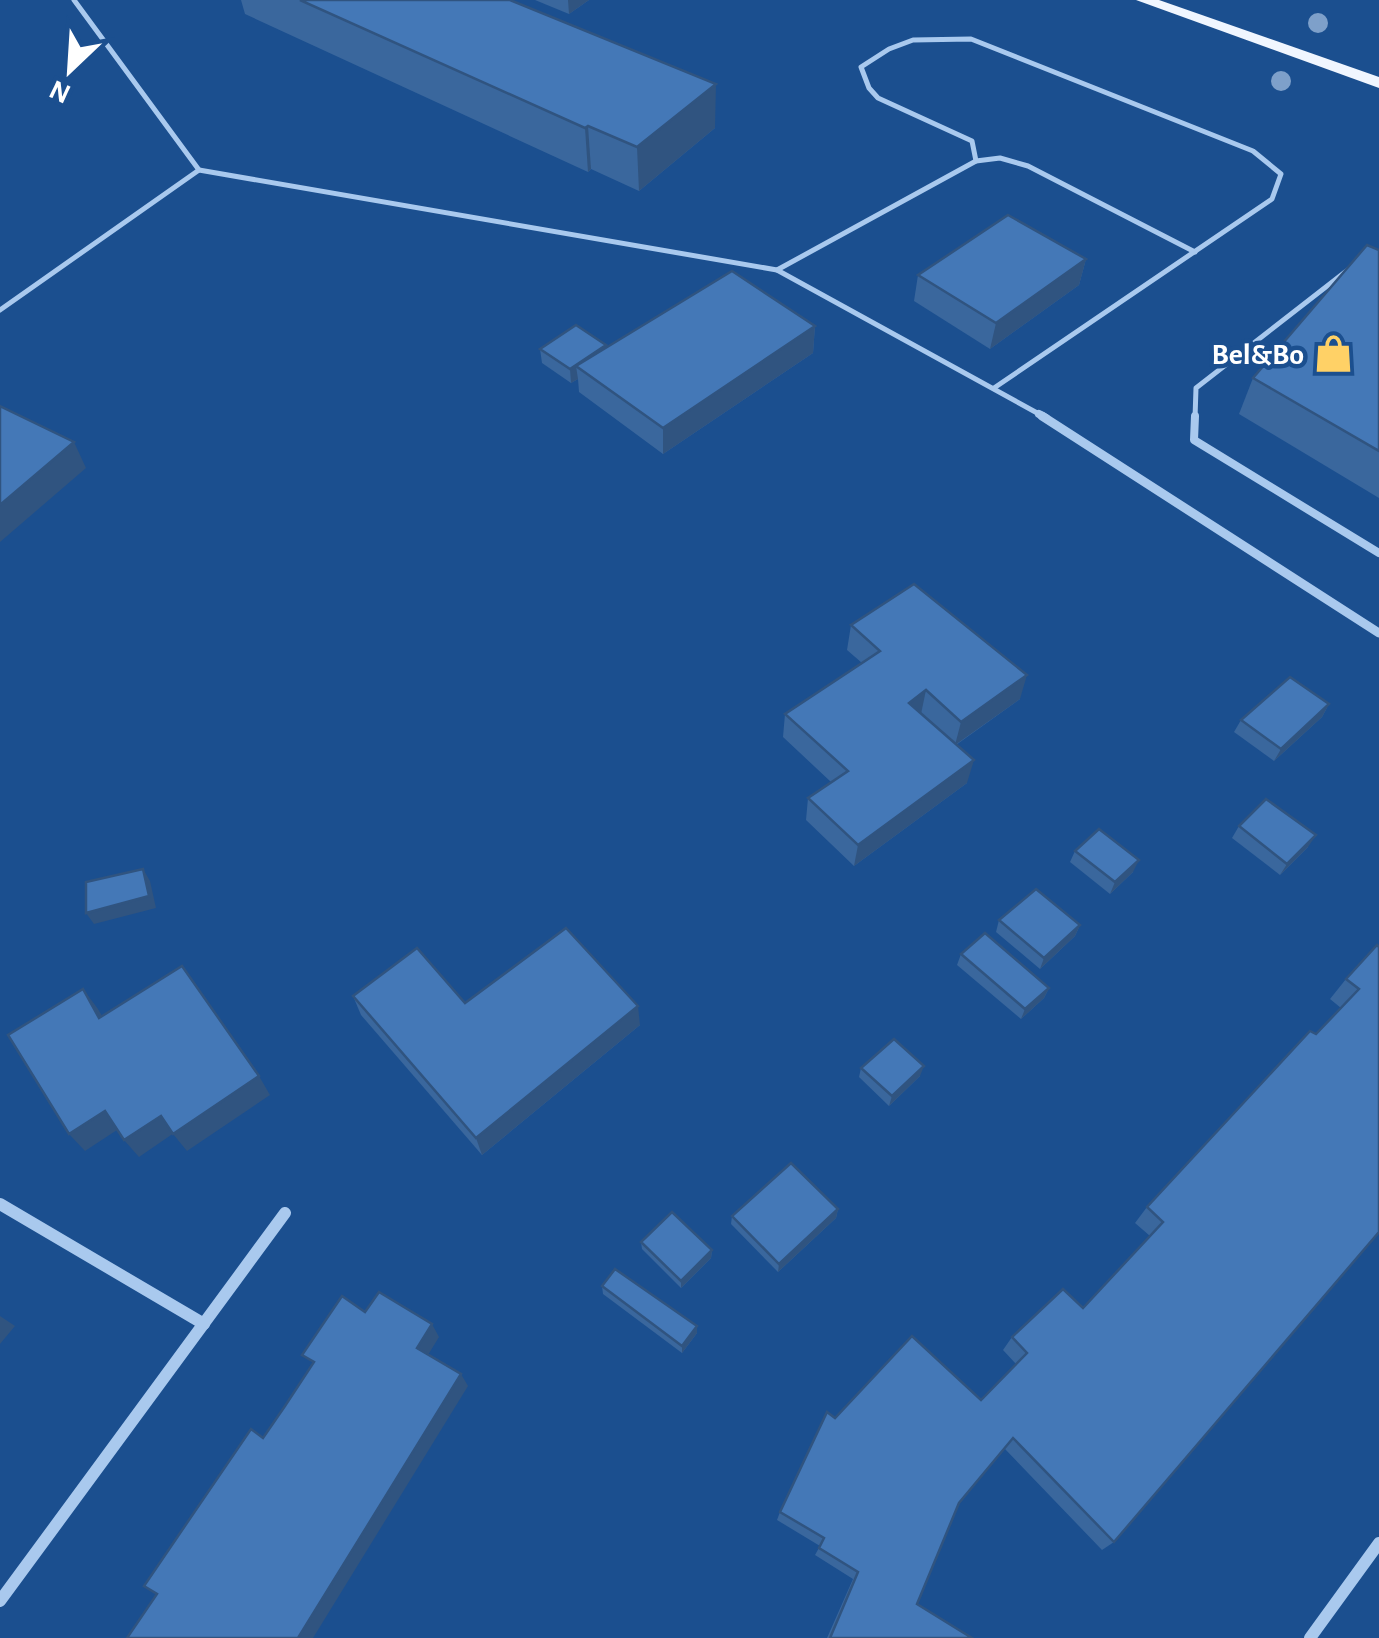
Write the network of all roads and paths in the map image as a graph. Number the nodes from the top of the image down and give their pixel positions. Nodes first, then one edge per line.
1 (74, 0) edge
2 (1144, 0) edge
3 (1379, 83) edge
4 (976, 160) junction
5 (199, 170) junction
6 (1195, 252) junction
7 (1360, 260) edge
8 (777, 270) junction
9 (0, 310) edge
10 (994, 388) junction
11 (1040, 414) joint
12 (1379, 553) edge
13 (1379, 633) edge
14 (0, 1204) edge
15 (285, 1213) dead end
16 (204, 1324) junction
17 (1379, 1543) edge
18 (0, 1602) edge
19 (1310, 1638) edge

1 - 5 lane
2 - 3 main road
4 - 6 lane
4 - 6 lane
4 - 8 lane
5 - 8 lane
5 - 9 lane
6 - 10 lane
7 - 12 lane
8 - 10 lane
10 - 11 lane
11 - 13 street
14 - 16 street
15 - 16 street
16 - 18 street
17 - 19 street

